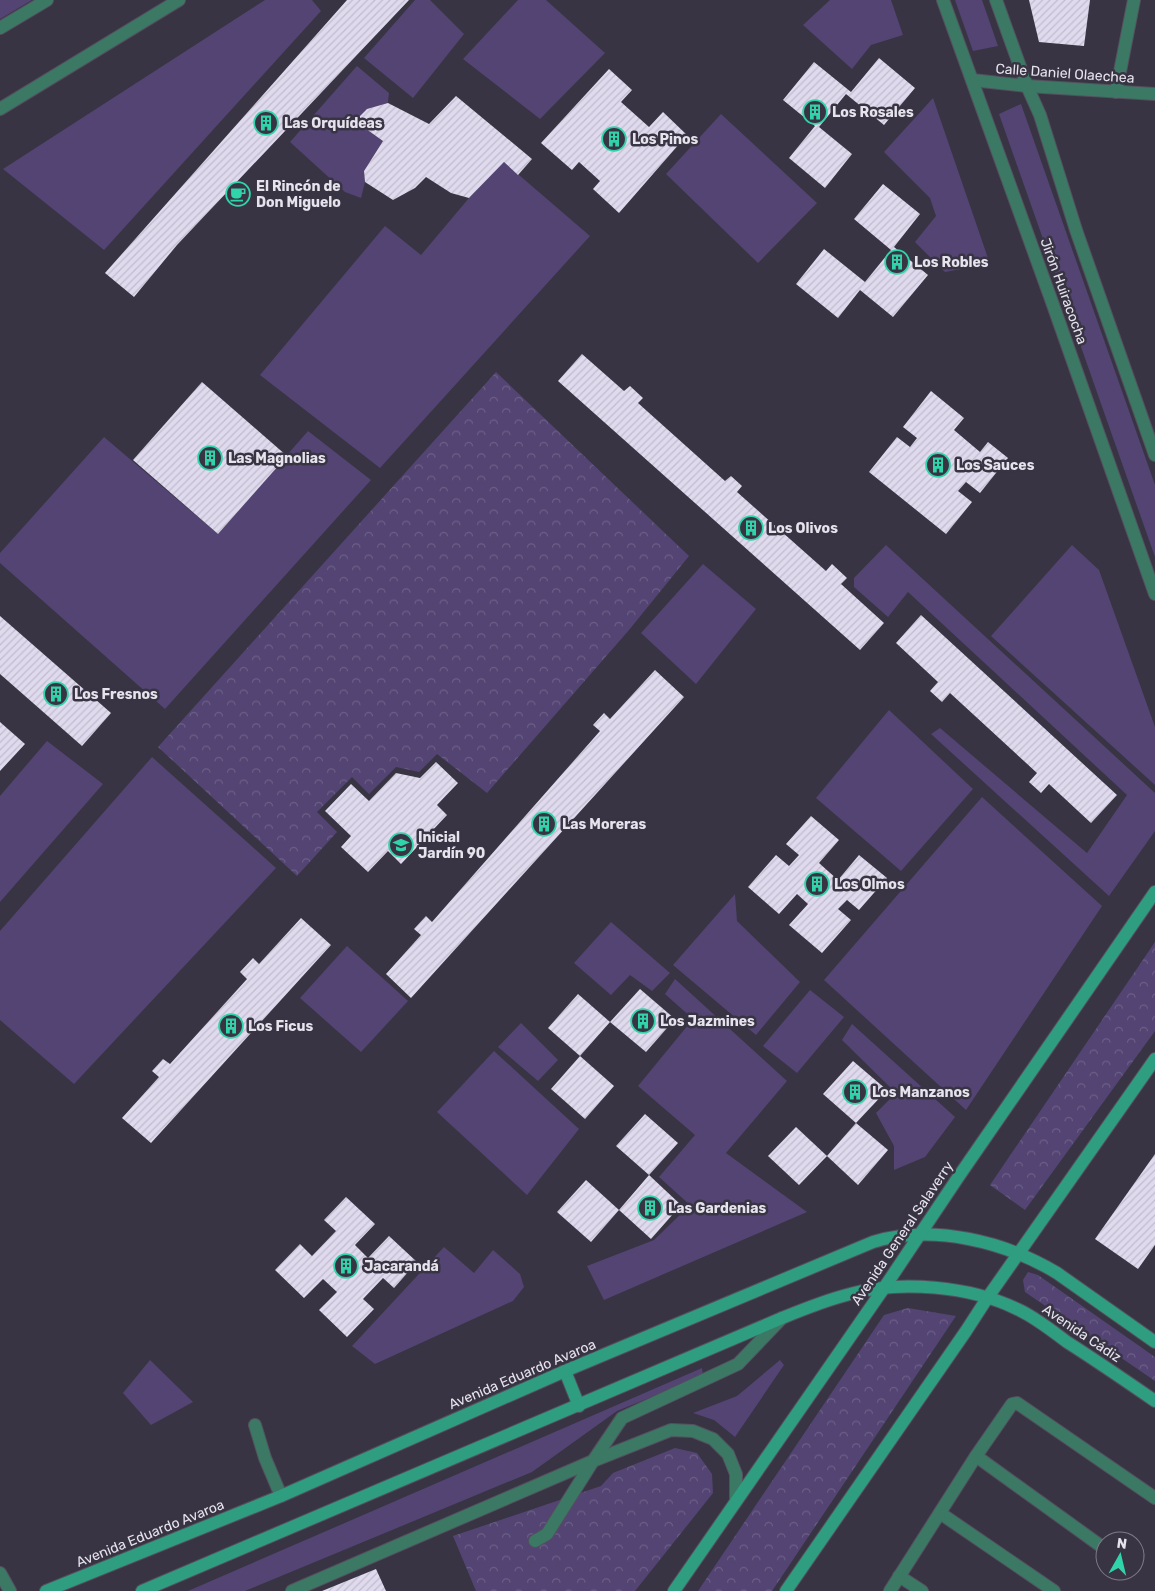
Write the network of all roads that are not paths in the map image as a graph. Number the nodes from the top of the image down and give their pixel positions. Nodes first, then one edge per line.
1 (47, 0) edge
2 (179, 0) edge
3 (943, 0) edge
4 (996, 0) edge
5 (1134, 0) edge
6 (0, 28) edge
7 (972, 80) junction
8 (1027, 86) junction
9 (1116, 92) junction
10 (1155, 94) edge
11 (0, 108) edge
12 (1155, 456) edge
13 (1155, 594) edge
14 (1155, 892) edge
15 (1155, 1059) edge
16 (920, 1236) junction
17 (1018, 1254) junction
18 (884, 1288) junction
19 (988, 1298) junction
20 (782, 1318) junction
21 (1155, 1342) edge
22 (565, 1371) junction
23 (1155, 1401) edge
24 (579, 1406) junction
25 (254, 1425) dead end
26 (976, 1456) junction
27 (593, 1461) junction
28 (280, 1496) junction
29 (1155, 1498) edge
30 (736, 1501) junction
31 (940, 1513) junction
32 (535, 1541) dead end
33 (1095, 1542) edge
34 (0, 1573) edge
35 (899, 1576) junction
36 (790, 1590) edge
37 (10, 1591) edge
38 (46, 1591) edge
39 (142, 1591) edge
40 (292, 1591) edge
41 (674, 1591) edge
42 (890, 1591) edge
43 (922, 1591) edge
44 (1054, 1591) edge

1 - 6 street
2 - 11 street
3 - 7 street, Jirón Huiracocha
4 - 8 street
5 - 9 street
7 - 8 street, Calle Daniel Olaechea
7 - 13 street, Jirón Huiracocha
8 - 9 street, Calle Daniel Olaechea
8 - 12 street
9 - 10 street, Calle Daniel Olaechea
14 - 16 main road, Avenida General Salaverry
15 - 17 main road
16 - 17 main road, Avenida Eduardo Avaroa
16 - 18 main road, Avenida General Salaverry
16 - 22 main road, Avenida Eduardo Avaroa
17 - 19 main road
17 - 21 main road
18 - 19 main road
18 - 20 main road
18 - 30 main road, Avenida General Salaverry
19 - 23 main road, Avenida Cádiz
19 - 36 main road
20 - 24 main road
20 - 27 street
22 - 24 main road
22 - 28 main road, Avenida Eduardo Avaroa
24 - 39 main road
25 - 28 street
26 - 29 street
26 - 31 street
26 - 33 street
27 - 30 street
27 - 32 street
27 - 40 street
28 - 38 main road, Avenida Eduardo Avaroa
30 - 41 main road, Avenida General Salaverry
31 - 35 street
31 - 44 street
34 - 37 street
35 - 42 street
35 - 43 street

